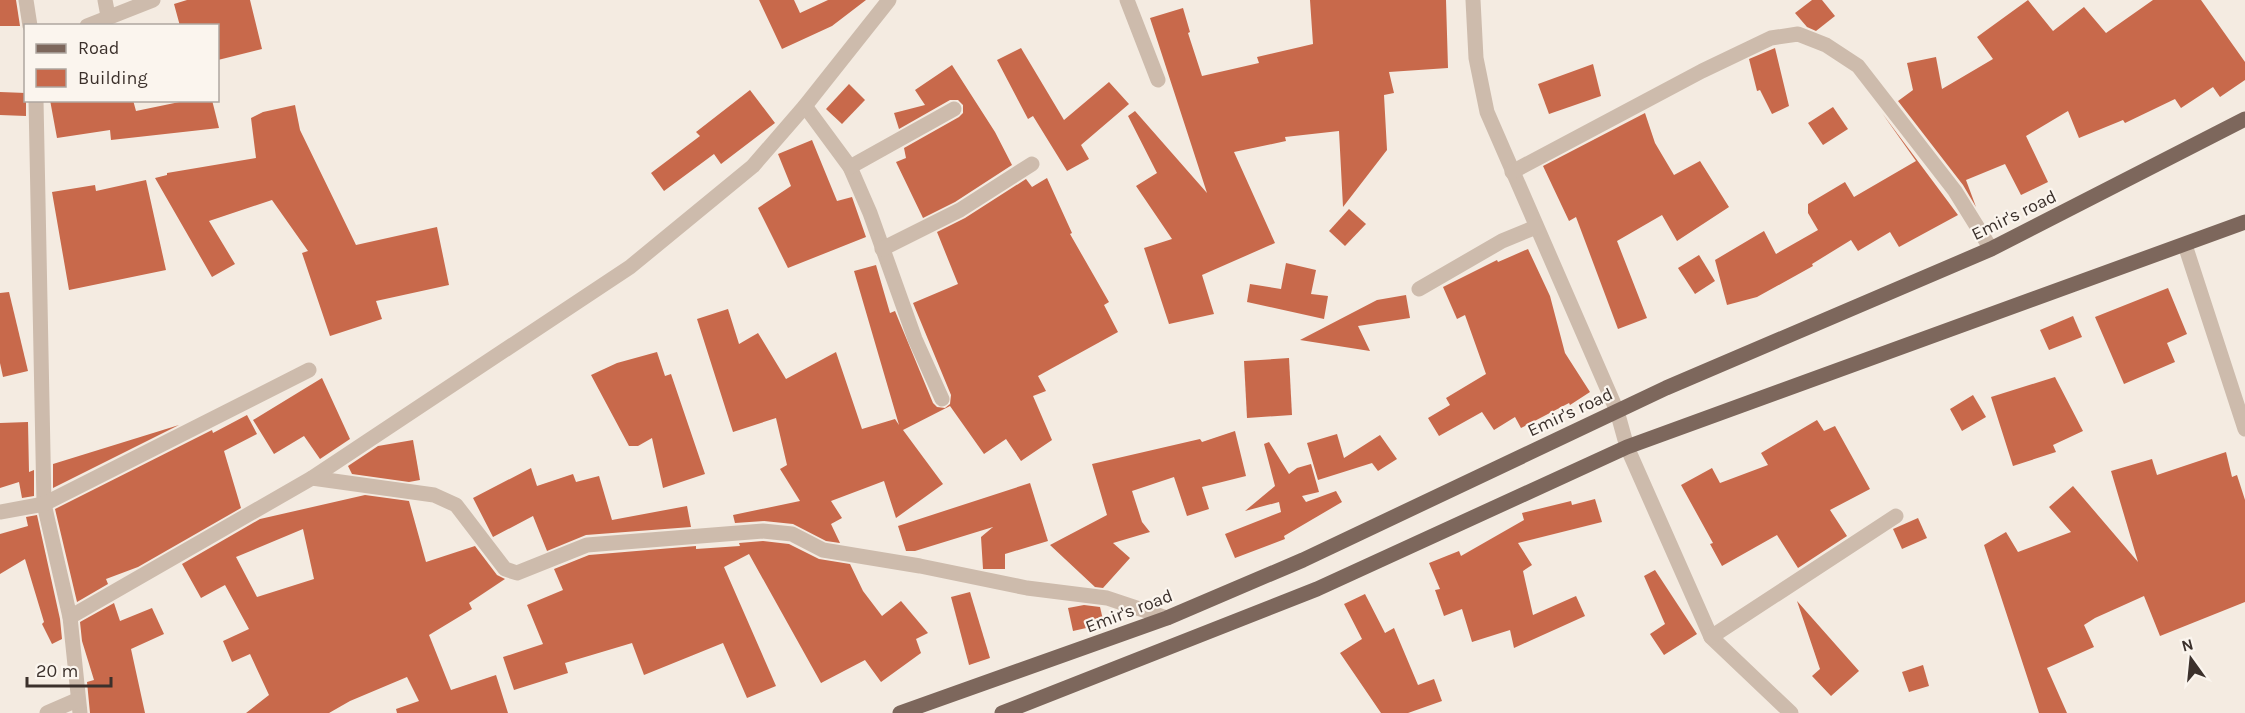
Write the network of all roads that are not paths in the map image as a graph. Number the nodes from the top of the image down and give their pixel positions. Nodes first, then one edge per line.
1 (26, 0) edge
2 (105, 0) edge
3 (153, 0) edge
4 (889, 0) edge
5 (1127, 0) edge
6 (1473, 0) edge
7 (108, 16) junction
8 (30, 24) edge
9 (91, 24) edge
10 (1158, 80) dead end
11 (36, 102) edge
12 (805, 106) junction
13 (954, 109) dead end
14 (2245, 119) edge
15 (1032, 164) dead end
16 (850, 167) junction
17 (1512, 172) junction
18 (2245, 222) edge
19 (1536, 227) junction
20 (2185, 245) junction
21 (882, 249) junction
22 (1992, 249) junction
23 (1419, 289) dead end
24 (309, 370) dead end
25 (942, 399) dead end
26 (1617, 411) junction
27 (2245, 429) edge
28 (1627, 447) junction
29 (312, 478) junction
30 (44, 504) junction
31 (0, 512) edge
32 (1896, 516) dead end
33 (70, 617) junction
34 (1167, 618) junction
35 (1711, 637) junction
36 (79, 707) edge
37 (47, 713) edge
38 (900, 713) edge
39 (1002, 713) edge
40 (1791, 713) edge

1 - 8 street
2 - 7 street
3 - 7 street
4 - 12 street
5 - 10 street
6 - 17 street
7 - 9 street
11 - 30 street
12 - 16 street
12 - 29 street
13 - 16 street
14 - 22 main road, Emir's road
15 - 21 street
16 - 21 street
17 - 19 street
17 - 22 street
18 - 20 main road
19 - 23 street
19 - 26 street
20 - 27 street
20 - 28 main road
21 - 25 street
22 - 26 main road, Emir's road
24 - 30 street
26 - 28 street
26 - 34 main road, Emir's road
28 - 35 street
28 - 39 main road
29 - 33 street
29 - 34 street
30 - 31 street
30 - 33 street
32 - 35 street
33 - 36 street
34 - 38 main road, Emir's road
35 - 40 street
36 - 37 street

